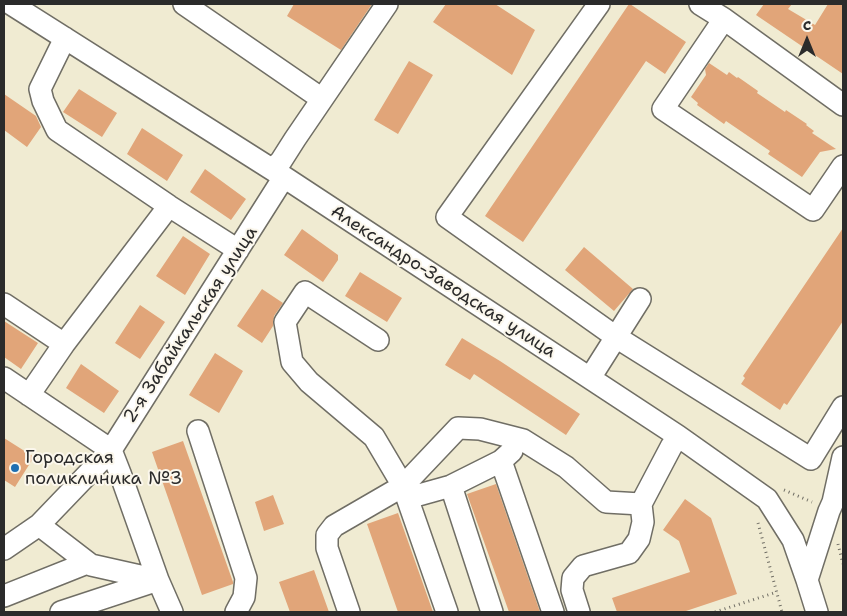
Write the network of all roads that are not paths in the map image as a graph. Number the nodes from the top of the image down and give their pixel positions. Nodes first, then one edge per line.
1 (11, 4) edge
2 (184, 4) edge
3 (387, 4) edge
4 (599, 4) edge
5 (700, 4) edge
6 (724, 19) junction
7 (65, 38) junction
8 (322, 99) junction
9 (843, 105) edge
10 (843, 166) edge
11 (279, 173) junction
12 (169, 206) junction
13 (238, 250) junction
14 (640, 299) dead end
15 (4, 304) edge
16 (616, 337) junction
17 (378, 340) dead end
18 (64, 344) junction
19 (4, 378) edge
20 (590, 378) junction
21 (29, 395) junction
22 (843, 407) edge
23 (198, 431) dead end
24 (678, 436) junction
25 (523, 440) junction
26 (110, 450) junction
27 (843, 457) edge
28 (501, 461) junction
29 (451, 486) junction
30 (405, 492) junction
31 (641, 504) junction
32 (39, 525) junction
33 (4, 549) edge
34 (87, 563) junction
35 (158, 580) junction
36 (807, 580) junction
37 (4, 596) edge
38 (94, 607) edge
39 (810, 611) edge
40 (61, 612) edge
41 (172, 612) edge
42 (236, 612) edge
43 (349, 612) edge
44 (447, 612) edge
45 (492, 612) edge
46 (553, 612) edge
47 (579, 612) edge

1 - 7 street, Александро-Заводская улица
2 - 8 street
3 - 8 street, 2-я Забайкальская улица
4 - 16 street
5 - 6 street
6 - 9 street
6 - 10 street
7 - 11 street, Александро-Заводская улица
7 - 12 street
8 - 11 street, 2-я Забайкальская улица
11 - 13 street, 2-я Забайкальская улица
11 - 20 street, Александро-Заводская улица
12 - 13 street
12 - 18 street
13 - 26 street, 2-я Забайкальская улица
14 - 16 street
15 - 18 street
16 - 20 street
16 - 22 street
17 - 30 street
18 - 21 street
19 - 21 street
20 - 24 street, Александро-Заводская улица
21 - 26 street
23 - 42 street
24 - 31 street
24 - 36 street, Александро-Заводская улица
25 - 28 street
25 - 30 street
25 - 31 street
26 - 32 street, 2-я Забайкальская улица
26 - 35 street
27 - 36 street
28 - 29 street
28 - 46 street
29 - 30 street
29 - 45 street
30 - 43 street
30 - 44 street
31 - 47 street
32 - 33 street, 2-я Забайкальская улица
32 - 34 street
34 - 35 street
34 - 37 street
35 - 38 street
35 - 41 street
36 - 39 street, Александро-Заводская улица
38 - 40 street

